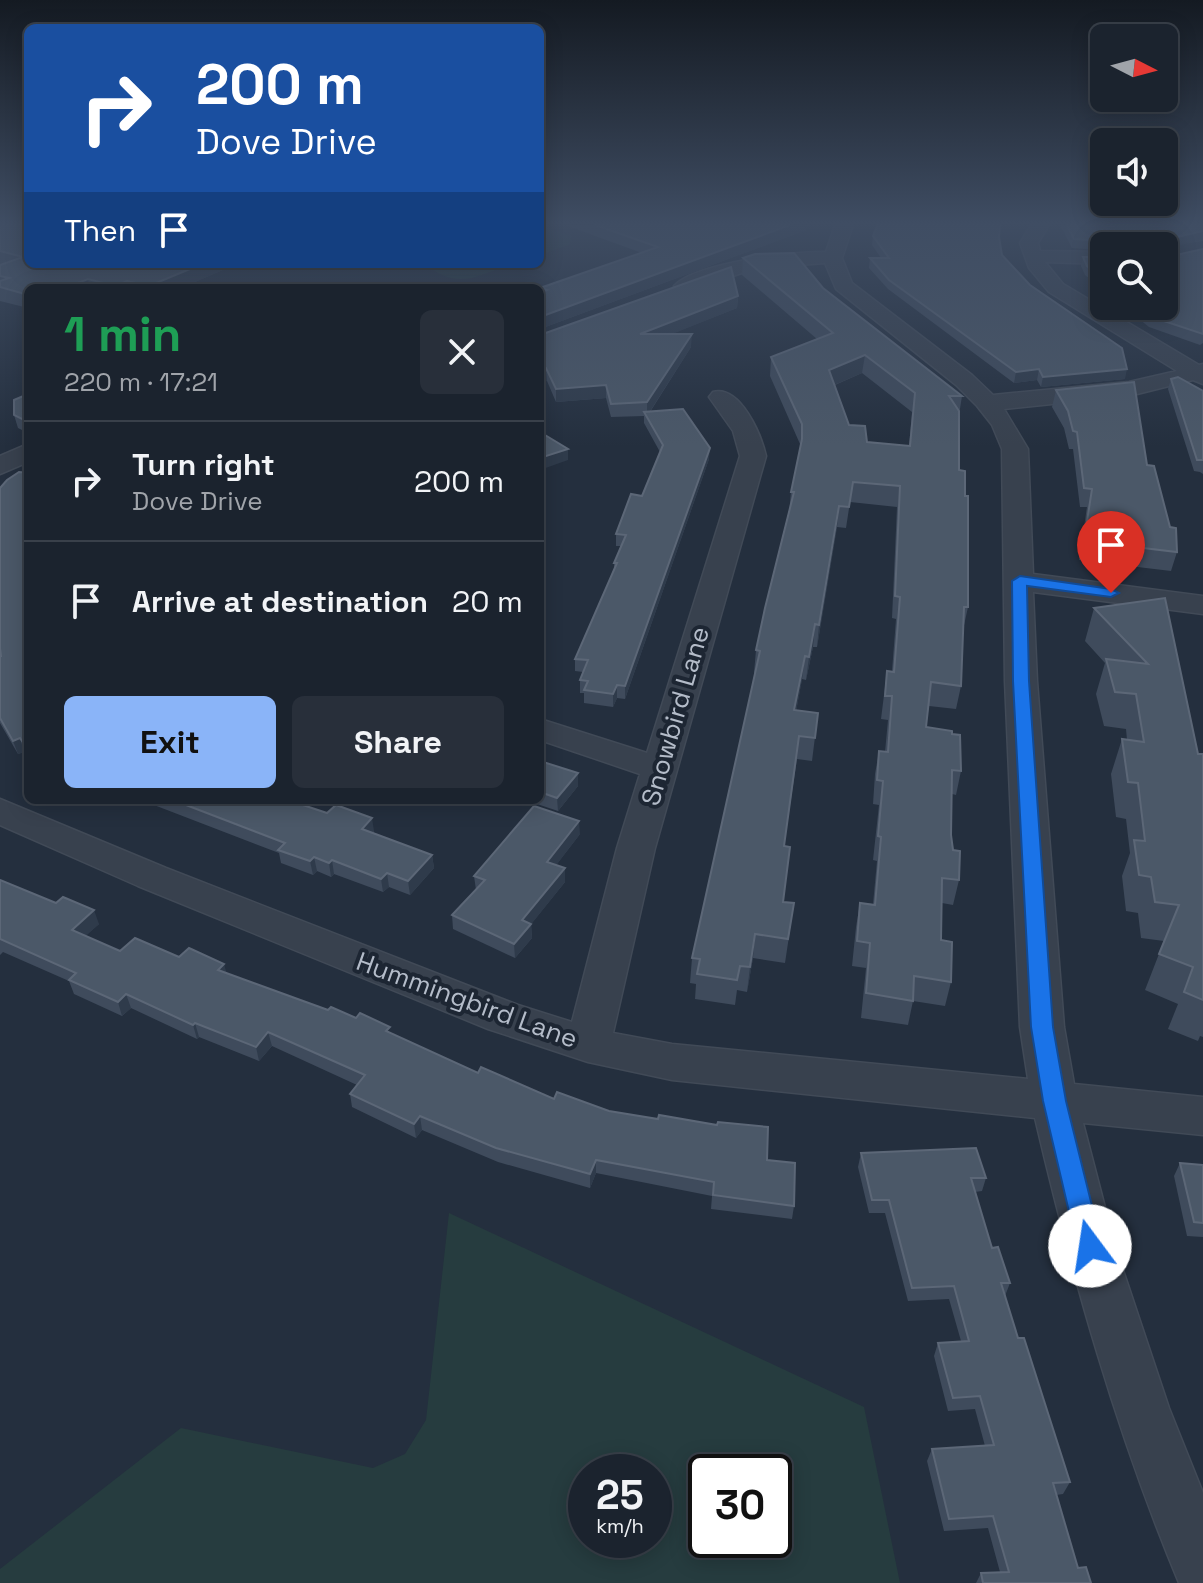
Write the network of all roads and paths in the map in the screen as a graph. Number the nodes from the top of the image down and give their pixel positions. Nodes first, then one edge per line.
1 (857, 299) edge
2 (1074, 299) edge
3 (1201, 374) edge
4 (721, 397) dead end
5 (988, 403) junction
6 (24, 454) edge
7 (0, 466) edge
8 (1020, 581) junction
9 (1203, 605) edge
10 (544, 730) edge
11 (660, 769) junction
12 (0, 811) edge
13 (588, 1045) junction
14 (1054, 1101) junction
15 (1203, 1116) edge
16 (1203, 1568) edge

1 - 5 street
2 - 3 street
3 - 5 street
4 - 11 street, Snowbird Lane
5 - 8 street
6 - 7 street
8 - 9 street
8 - 14 street
10 - 11 street
11 - 13 street, Snowbird Lane
12 - 13 street, Hummingbird Lane
13 - 14 street, Hummingbird Lane
14 - 15 street, Hummingbird Lane
14 - 16 street

